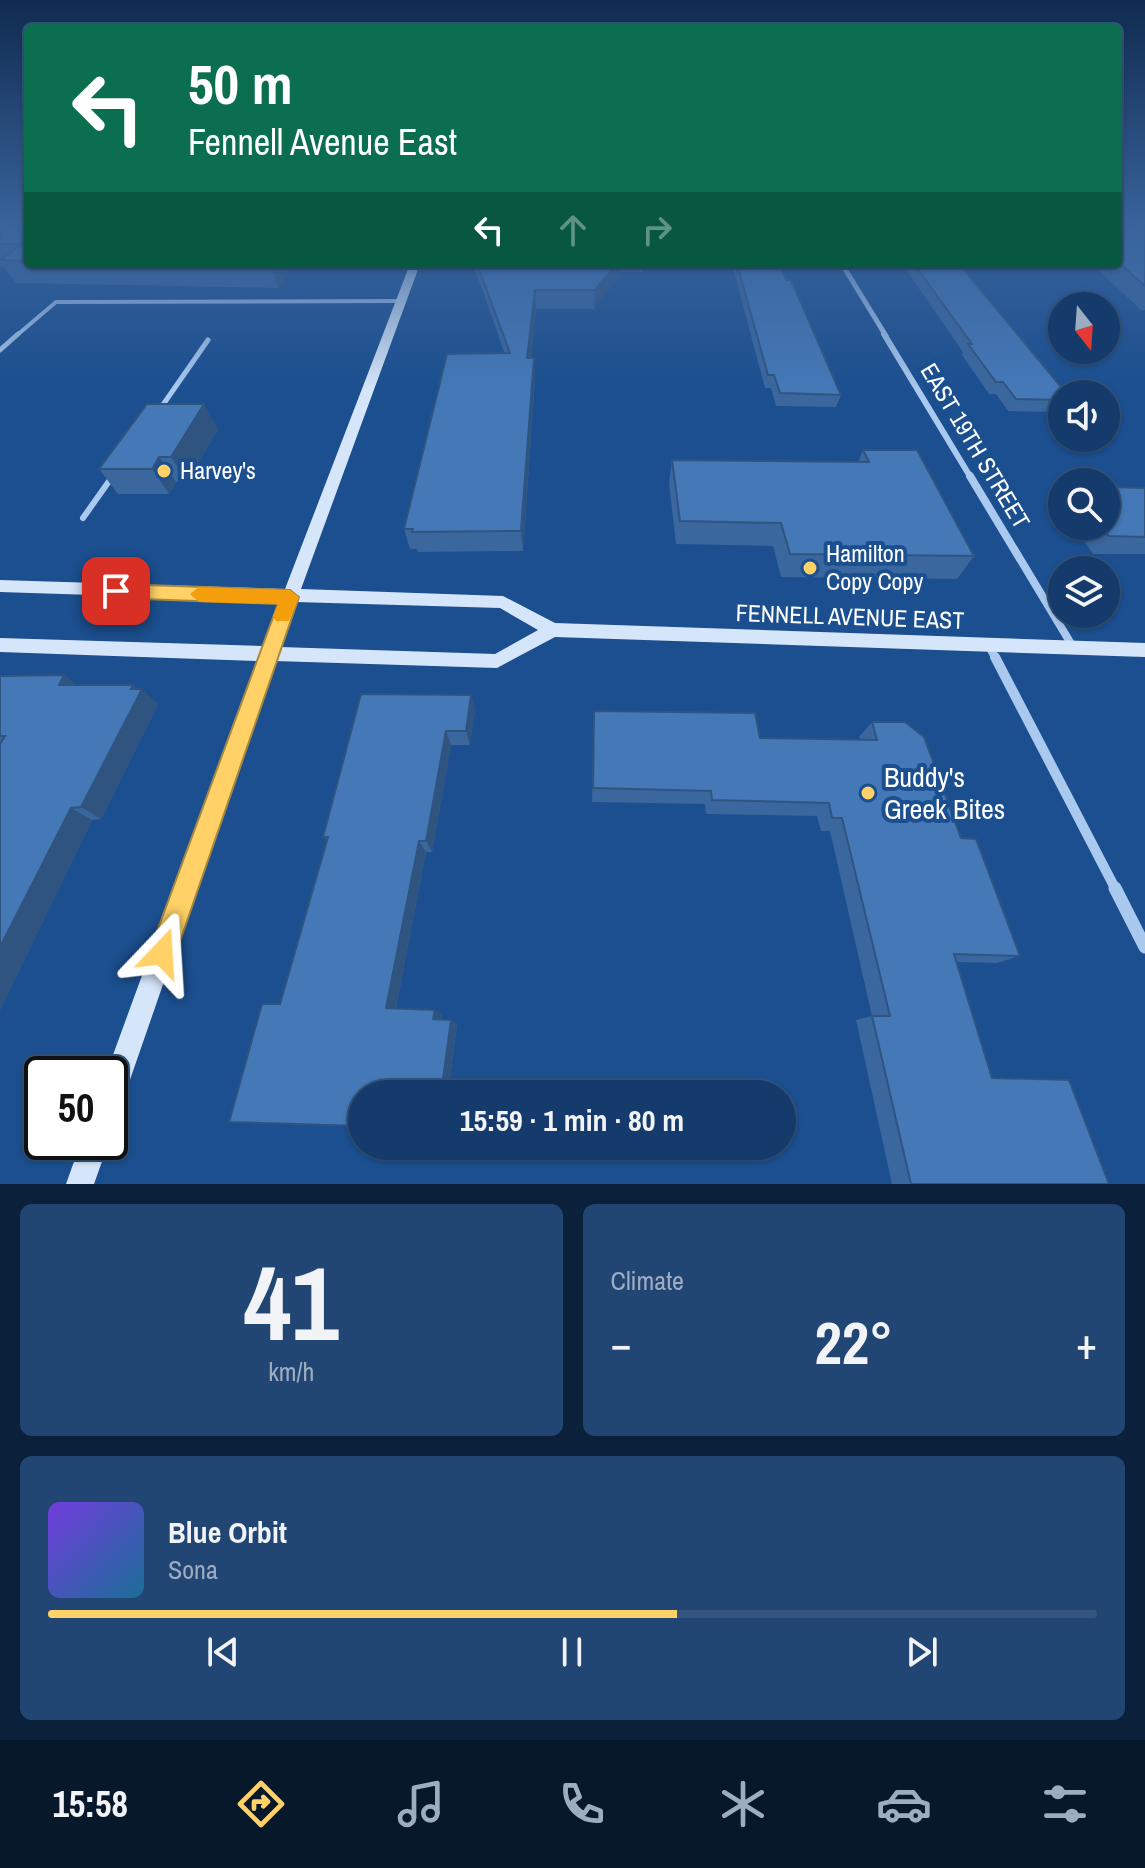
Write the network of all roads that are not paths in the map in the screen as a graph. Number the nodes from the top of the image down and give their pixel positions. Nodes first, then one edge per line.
1 (409, 279) edge
2 (851, 279) edge
3 (401, 301) junction
4 (208, 340) dead end
5 (0, 350) edge
6 (155, 416) edge
7 (119, 467) edge
8 (83, 518) dead end
9 (0, 586) edge
10 (290, 597) junction
11 (553, 630) junction
12 (0, 645) edge
13 (989, 646) junction
14 (1073, 648) junction
15 (1145, 650) edge
16 (268, 655) junction
17 (1145, 947) edge
18 (126, 1056) edge
19 (89, 1160) edge
20 (80, 1184) edge

1 - 3 main road
2 - 14 street, EAST 19TH STREET
3 - 5 lane
3 - 10 main road
4 - 6 lane
7 - 8 lane
9 - 10 main road, FENNELL AVENUE EAST
10 - 11 main road, FENNELL AVENUE EAST
10 - 16 main road
11 - 13 main road, FENNELL AVENUE EAST
11 - 16 main road
12 - 16 main road
13 - 14 main road, FENNELL AVENUE EAST
13 - 17 street
14 - 15 main road, FENNELL AVENUE EAST
16 - 18 main road
19 - 20 main road

